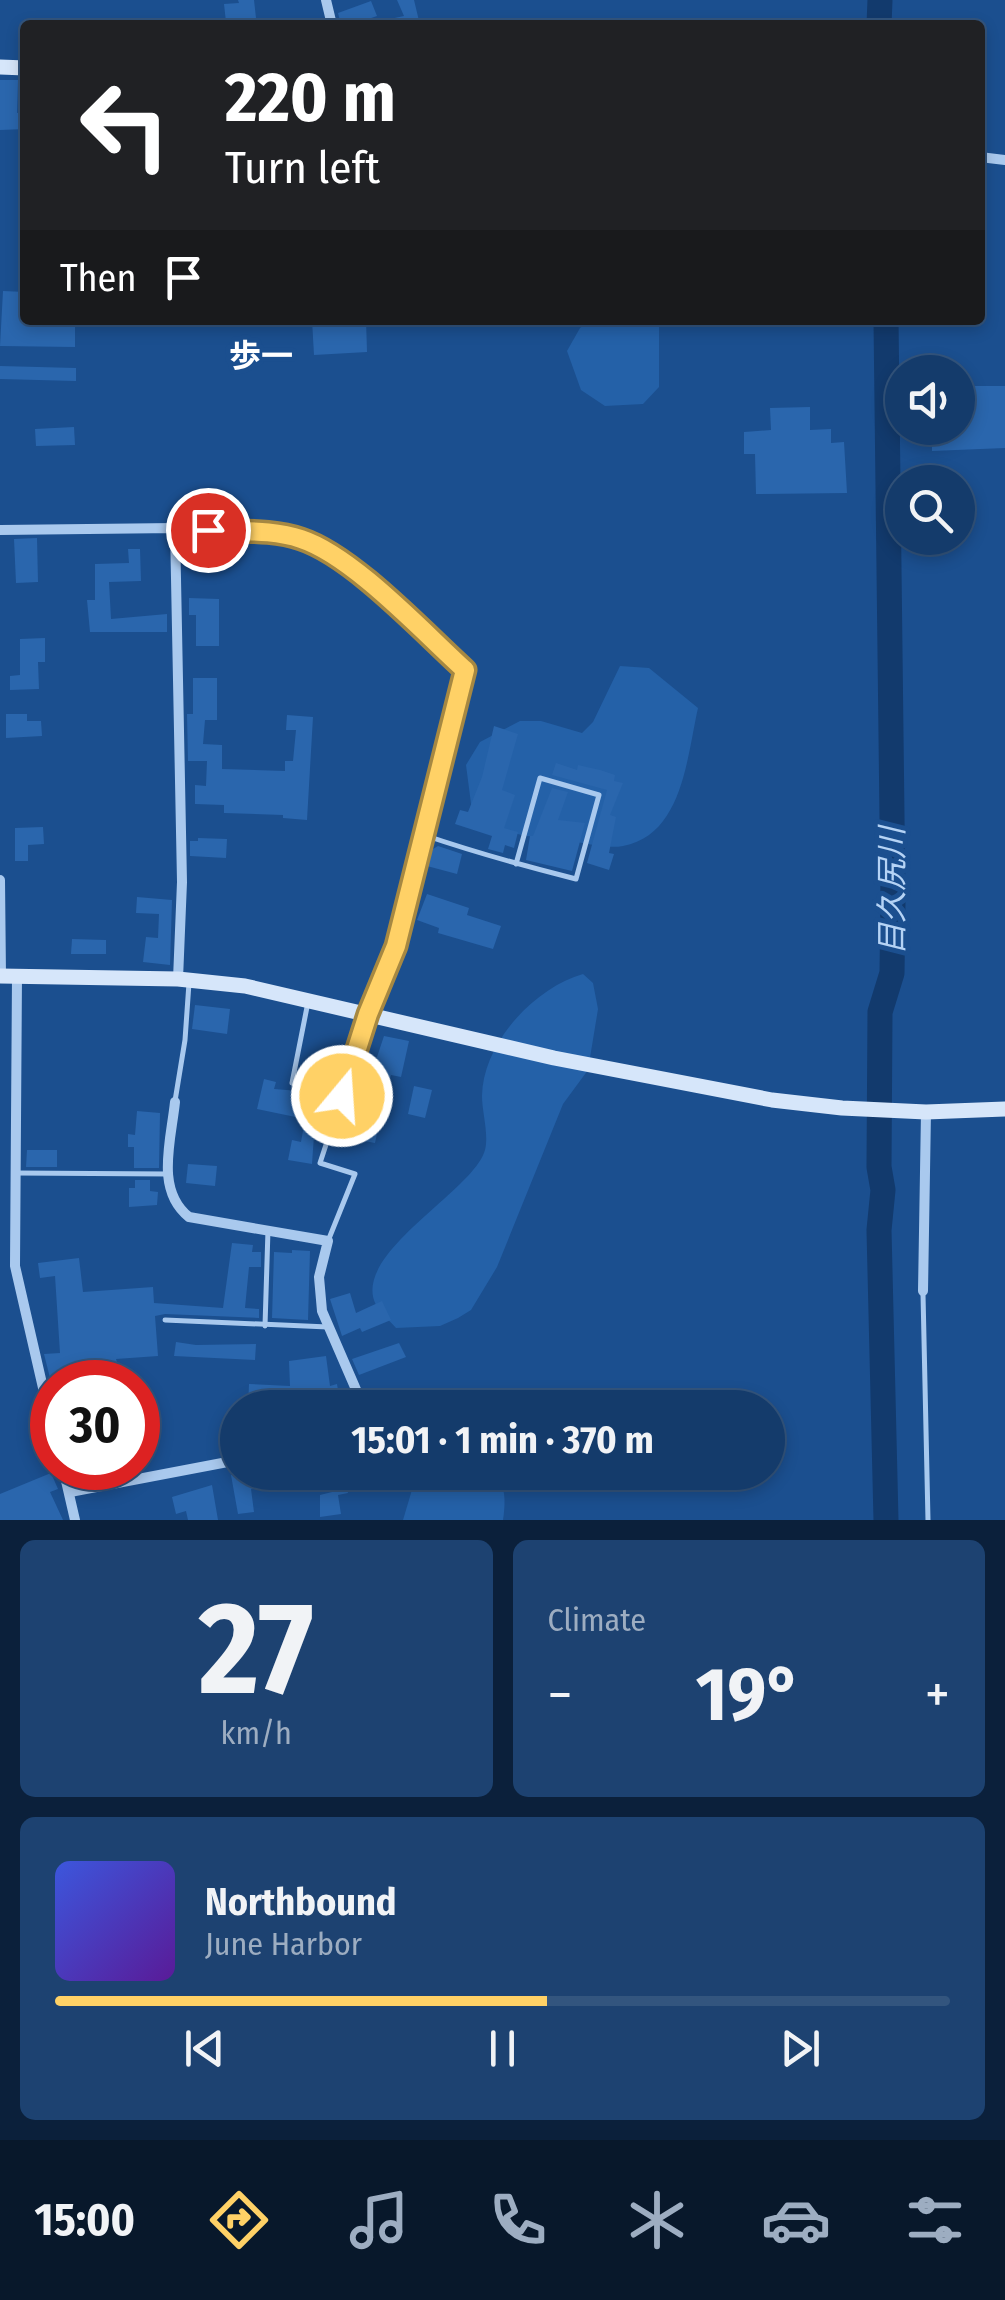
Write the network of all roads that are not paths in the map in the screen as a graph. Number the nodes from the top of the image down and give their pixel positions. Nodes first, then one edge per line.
1 (175, 528) junction
2 (0, 530) edge
3 (424, 835) junction
4 (516, 864) junction
5 (0, 880) edge
6 (6, 976) edge
7 (183, 980) junction
8 (308, 999) junction
9 (368, 1014) junction
10 (342, 1096) junction
11 (175, 1102) joint
12 (1005, 1110) edge
13 (922, 1111) junction
14 (168, 1174) junction
15 (16, 1175) junction
16 (0, 1178) edge
17 (268, 1230) junction
18 (328, 1241) junction
19 (923, 1290) joint
20 (164, 1320) dead end
21 (265, 1326) junction
22 (328, 1328) junction
23 (37, 1360) edge
24 (356, 1390) edge
25 (220, 1463) edge
26 (70, 1492) joint
27 (75, 1520) edge
28 (928, 1520) edge

1 - 2 street
1 - 3 street
1 - 7 street
3 - 4 lane
3 - 9 street
4 - 4 lane
5 - 6 street
6 - 7 street
6 - 15 street
7 - 8 street
7 - 11 lane
8 - 9 street
8 - 10 lane
9 - 10 street
9 - 13 street
10 - 18 lane
11 - 14 street
12 - 13 street
13 - 19 street
14 - 15 lane
14 - 17 street
15 - 16 street
15 - 23 street
17 - 18 street
17 - 21 lane
18 - 22 street
19 - 28 lane
20 - 21 lane
21 - 22 lane
22 - 24 street
25 - 26 street
26 - 27 street

